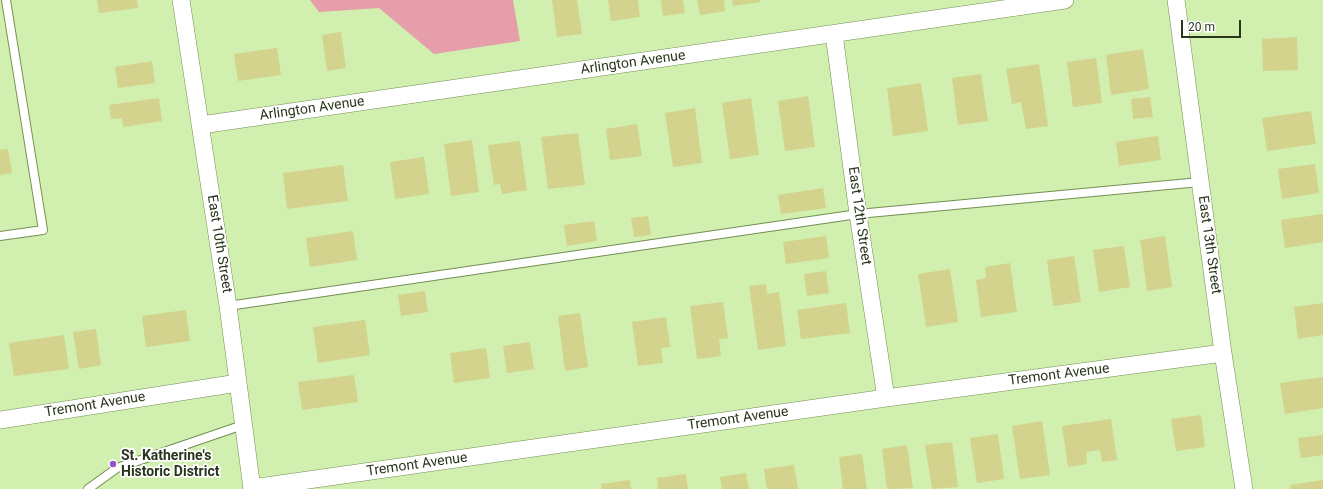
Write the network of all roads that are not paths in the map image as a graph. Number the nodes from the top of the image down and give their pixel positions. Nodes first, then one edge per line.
1 (6, 0) edge
2 (181, 0) edge
3 (1065, 0) edge
4 (1176, 0) edge
5 (1037, 2) edge
6 (834, 34) junction
7 (201, 125) junction
8 (1200, 182) junction
9 (858, 214) junction
10 (0, 236) edge
11 (228, 306) junction
12 (1224, 353) junction
13 (238, 383) junction
14 (886, 398) junction
15 (0, 420) edge
16 (243, 425) junction
17 (88, 489) edge
18 (252, 489) edge
19 (1244, 489) edge

1 - 10 lane
2 - 7 street, East 10th Street
3 - 5 street, Arlington Avenue
4 - 8 street, East 13th Street
5 - 6 street, Arlington Avenue
6 - 7 street, Arlington Avenue
6 - 9 street, East 12th Street
7 - 11 street, East 10th Street
8 - 9 lane
8 - 12 street, East 13th Street
9 - 11 lane
9 - 14 street, East 12th Street
11 - 13 street, East 10th Street
12 - 14 street, Tremont Avenue
12 - 19 street, East 13th Street
13 - 15 street, Tremont Avenue
13 - 16 street, East 10th Street
14 - 18 street, Tremont Avenue
16 - 17 lane
16 - 18 street, East 10th Street

